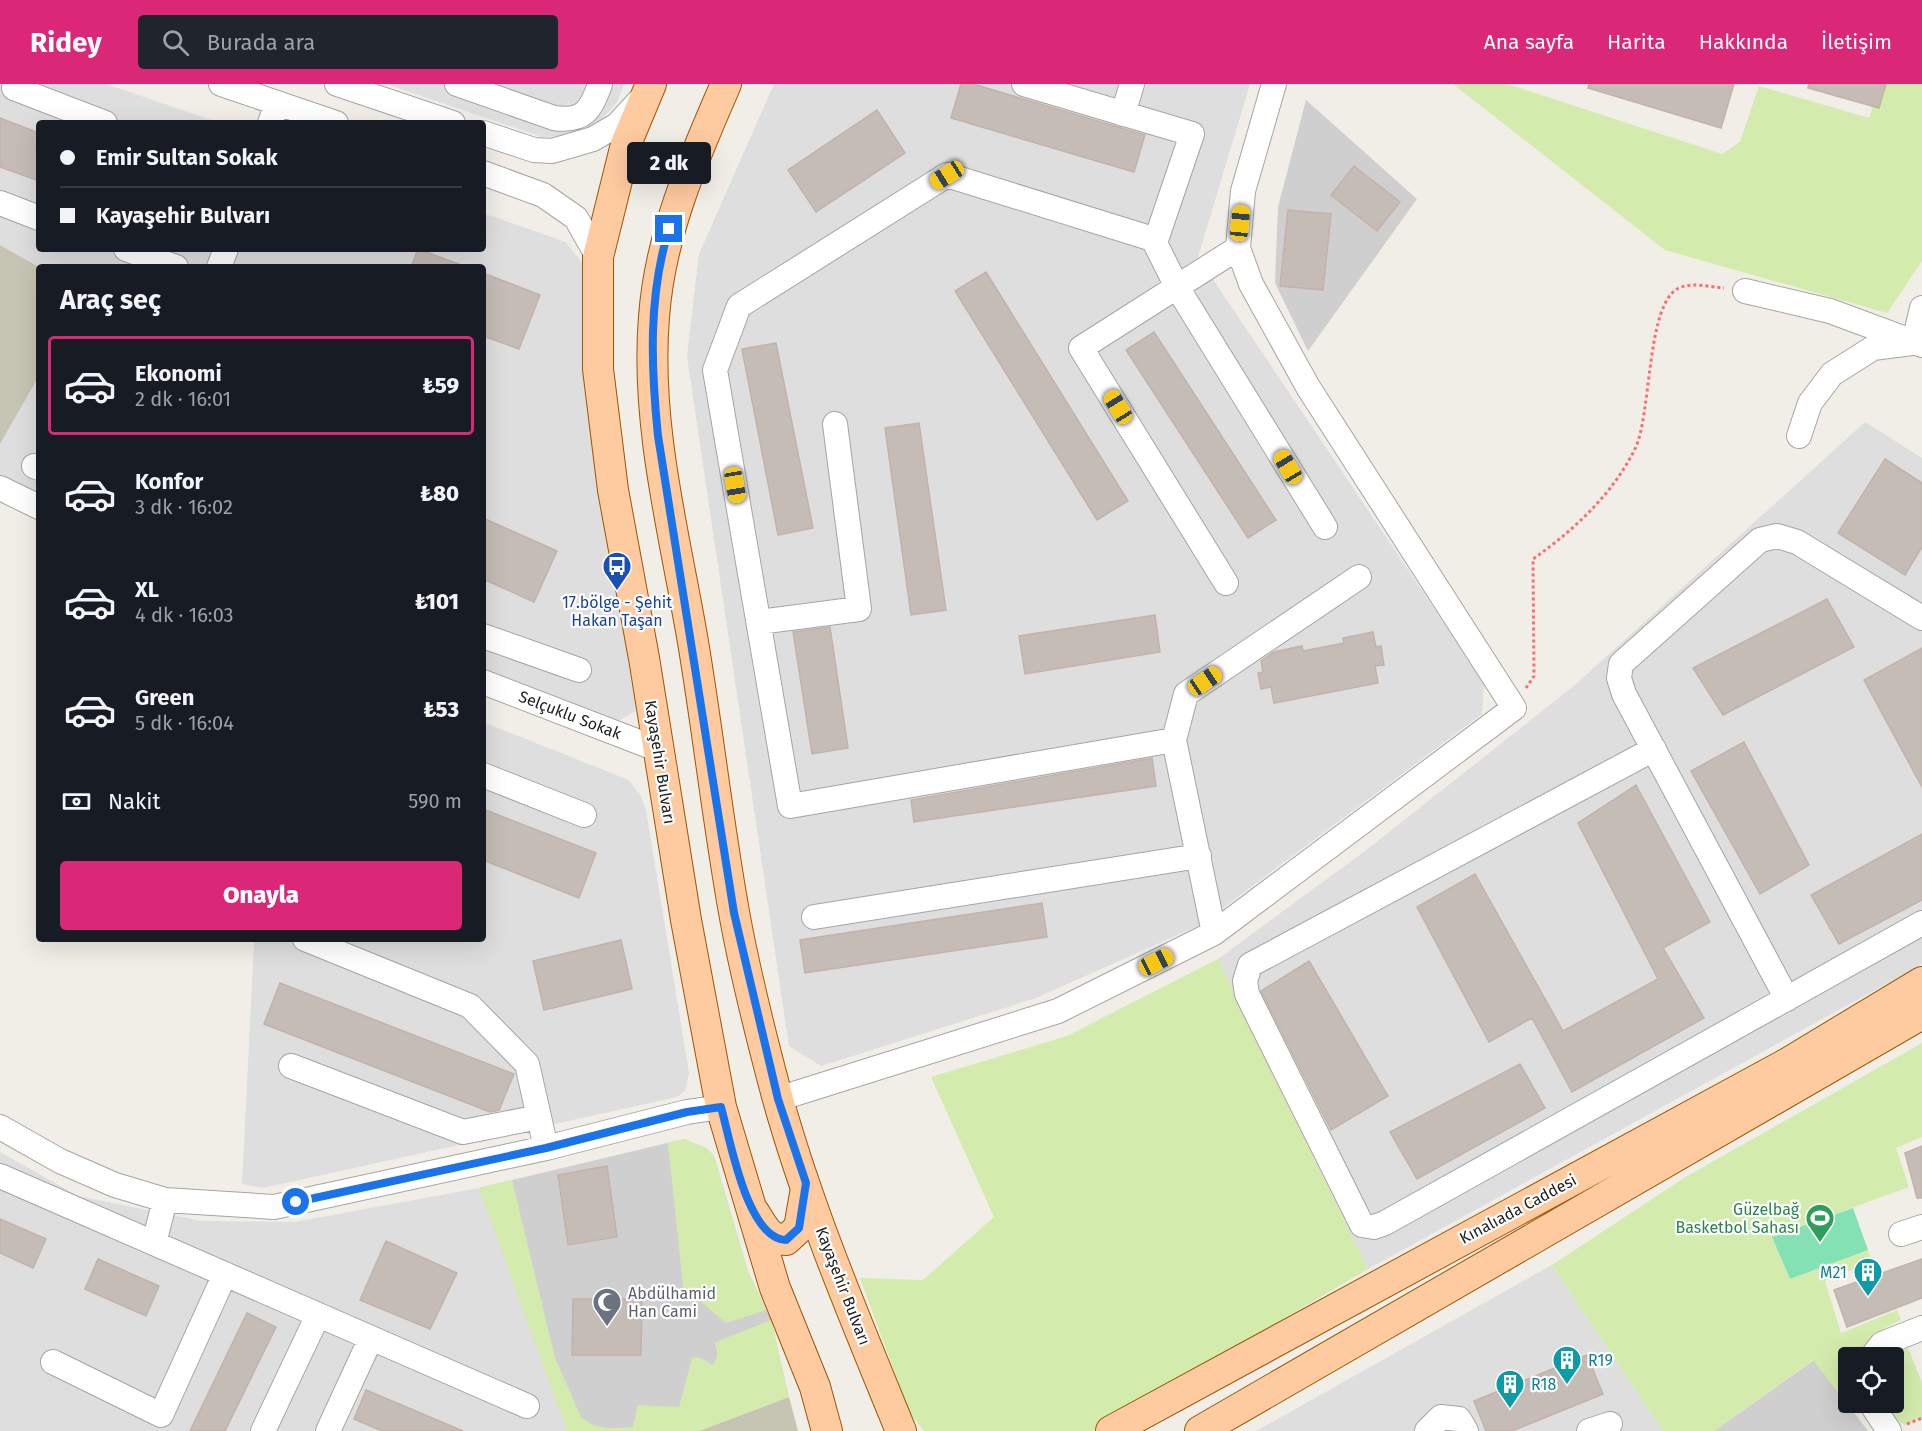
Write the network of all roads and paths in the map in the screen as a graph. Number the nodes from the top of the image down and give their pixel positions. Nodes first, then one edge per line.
1 (221, 84) edge
2 (337, 84) edge
3 (457, 84) edge
4 (600, 84) edge
5 (726, 84) edge
6 (1024, 84) edge
7 (1132, 84) edge
8 (1274, 84) edge
9 (650, 87) edge
10 (14, 88) dead end
11 (274, 113) edge
12 (1123, 114) junction
13 (97, 120) edge
14 (317, 120) edge
15 (444, 120) edge
16 (486, 134) edge
17 (486, 174) edge
18 (0, 204) edge
19 (36, 217) edge
20 (1156, 240) junction
21 (1238, 248) junction
22 (134, 252) edge
23 (598, 256) junction
24 (168, 264) edge
25 (1178, 287) junction
26 (1745, 291) joint
27 (1922, 308) edge
28 (1918, 344) edge
29 (836, 424) dead end
30 (1798, 436) dead end
31 (0, 488) edge
32 (36, 506) edge
33 (1325, 527) dead end
34 (1359, 577) dead end
35 (1226, 583) dead end
36 (1922, 618) edge
37 (759, 622) junction
38 (486, 637) edge
39 (579, 670) dead end
40 (486, 682) edge
41 (1514, 708) junction
42 (1174, 740) junction
43 (657, 749) junction
44 (1654, 749) junction
45 (486, 776) edge
46 (584, 815) dead end
47 (1199, 856) junction
48 (734, 913) junction
49 (814, 916) dead end
50 (686, 920) junction
51 (1922, 923) edge
52 (1214, 933) junction
53 (312, 942) edge
54 (1922, 982) edge
55 (1787, 999) junction
56 (1922, 1014) edge
57 (291, 1066) dead end
58 (778, 1099) junction
59 (721, 1107) junction
60 (539, 1117) junction
61 (0, 1127) edge
62 (546, 1148) junction
63 (0, 1176) edge
64 (806, 1183) junction
65 (165, 1200) junction
66 (748, 1202) junction
67 (154, 1243) junction
68 (225, 1274) junction
69 (318, 1315) junction
70 (1922, 1328) edge
71 (371, 1338) junction
72 (1880, 1347) edge
73 (53, 1362) dead end
74 (527, 1406) dead end
75 (1877, 1413) edge
76 (263, 1431) edge
77 (328, 1431) edge
78 (827, 1431) edge
79 (901, 1431) edge
80 (1111, 1431) edge
81 (1200, 1431) edge
82 (1427, 1431) edge
83 (1466, 1431) edge
84 (1889, 1431) edge

1 - 11 street
2 - 15 street
3 - 4 street
5 - 48 main road, Kayaşehir Bulvarı
6 - 12 street
7 - 12 street
8 - 21 street
9 - 16 street
9 - 23 main road, Kayaşehir Bulvarı
10 - 13 street
11 - 14 street
12 - 20 street
17 - 23 street
18 - 19 street
20 - 25 street
20 - 37 street
21 - 25 street
21 - 41 street
22 - 24 street
23 - 43 main road, Kayaşehir Bulvarı
25 - 33 street
25 - 35 street
26 - 28 street
26 - 41 path
27 - 28 street
28 - 30 street
29 - 37 street
31 - 32 street
34 - 42 street
36 - 44 street
37 - 42 street
38 - 39 street
40 - 43 street, Selçuklu Sokak
41 - 52 street
42 - 47 street
43 - 50 main road, Kayaşehir Bulvarı
44 - 55 street
44 - 55 street
45 - 46 street
47 - 49 street
47 - 52 street
48 - 50 main road
48 - 58 main road, Kayaşehir Bulvarı
50 - 59 main road, Kayaşehir Bulvarı
51 - 55 street
52 - 58 street
53 - 60 street
54 - 80 main road, Kınalıada Caddesi
56 - 81 main road, Kınalıada Caddesi
57 - 60 street
58 - 64 main road, Kayaşehir Bulvarı
59 - 62 street
59 - 66 main road, Kayaşehir Bulvarı
60 - 62 street
61 - 65 street
62 - 65 street
63 - 67 street
64 - 66 main road
64 - 79 main road, Kayaşehir Bulvarı
65 - 67 street
66 - 78 main road, Kayaşehir Bulvarı
67 - 68 street
68 - 69 street
68 - 73 street
69 - 71 street
69 - 76 street
70 - 72 street
71 - 74 street
71 - 77 street
75 - 84 street
82 - 83 street

